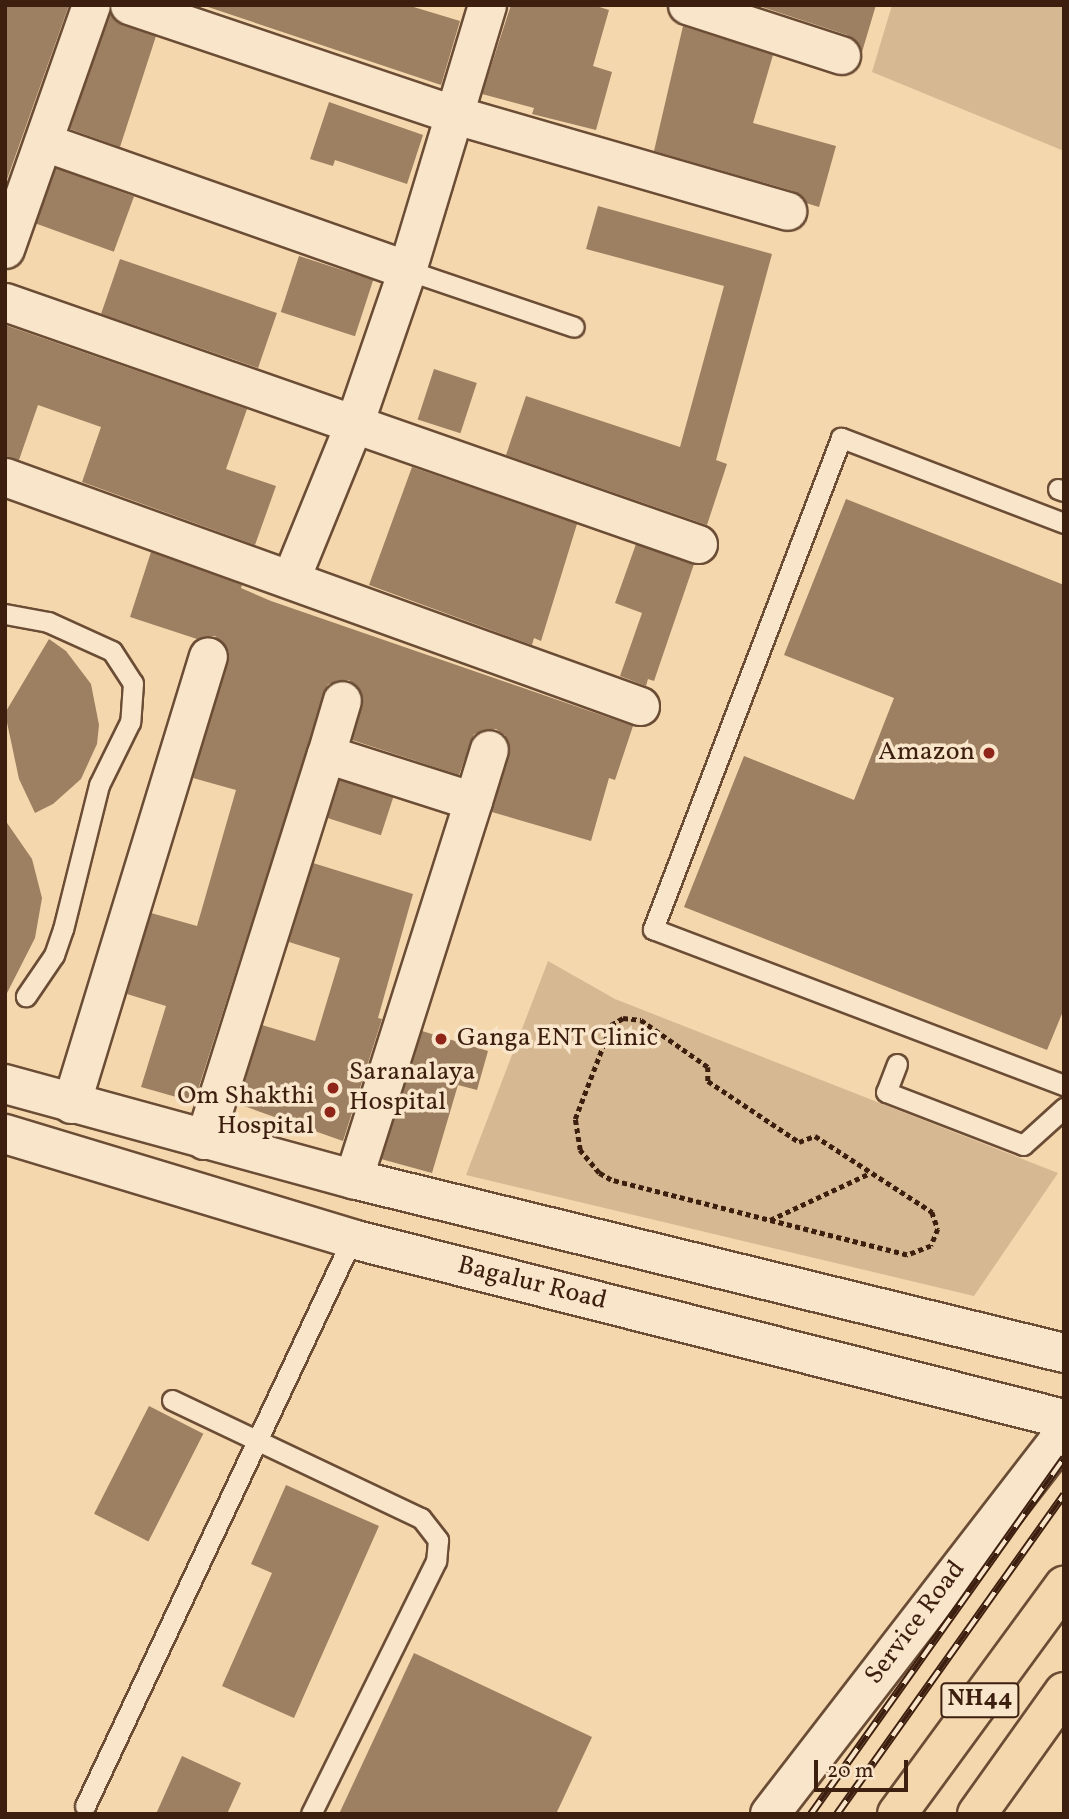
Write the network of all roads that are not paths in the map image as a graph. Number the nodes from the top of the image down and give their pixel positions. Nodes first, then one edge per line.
1 (91, 5) edge
2 (130, 5) edge
3 (488, 5) edge
4 (687, 5) edge
5 (841, 55) dead end
6 (452, 114) junction
7 (44, 142) junction
8 (788, 211) dead end
9 (5, 249) edge
10 (407, 270) junction
11 (5, 302) edge
12 (574, 327) dead end
13 (354, 424) junction
14 (5, 478) edge
15 (1064, 523) edge
16 (698, 544) dead end
17 (291, 578) junction
18 (5, 614) edge
19 (208, 656) dead end
20 (342, 700) dead end
21 (640, 706) dead end
22 (489, 749) dead end
23 (326, 754) junction
24 (473, 800) junction
25 (26, 996) dead end
26 (897, 1064) dead end
27 (5, 1084) edge
28 (1064, 1085) edge
29 (71, 1104) junction
30 (1064, 1108) edge
31 (5, 1134) edge
32 (204, 1140) junction
33 (353, 1179) junction
34 (352, 1239) junction
35 (1064, 1353) edge
36 (172, 1400) dead end
37 (1064, 1419) edge
38 (1064, 1434) edge
39 (257, 1441) junction
40 (1064, 1586) edge
41 (1064, 1692) edge
42 (85, 1806) dead end
43 (311, 1814) edge
44 (770, 1814) edge
45 (897, 1814) edge
46 (977, 1814) edge

1 - 7 street
2 - 6 street
3 - 6 street
4 - 5 street
6 - 8 street
6 - 10 street
7 - 9 street
7 - 10 street
10 - 12 lane
10 - 13 street
11 - 13 street
13 - 16 street
13 - 17 street
14 - 17 street
15 - 28 lane
17 - 21 street
18 - 25 lane
19 - 29 street
20 - 23 street
22 - 24 street
23 - 24 street
23 - 32 street
24 - 33 street
26 - 30 lane
27 - 29 main road
29 - 32 main road
31 - 34 main road, Bagalur Road
32 - 33 main road
33 - 35 main road
34 - 37 main road, Bagalur Road
34 - 39 lane
36 - 39 lane
38 - 44 main road, Service Road
39 - 42 lane
39 - 43 lane
40 - 45 highway, NH44
41 - 46 highway, NH44

